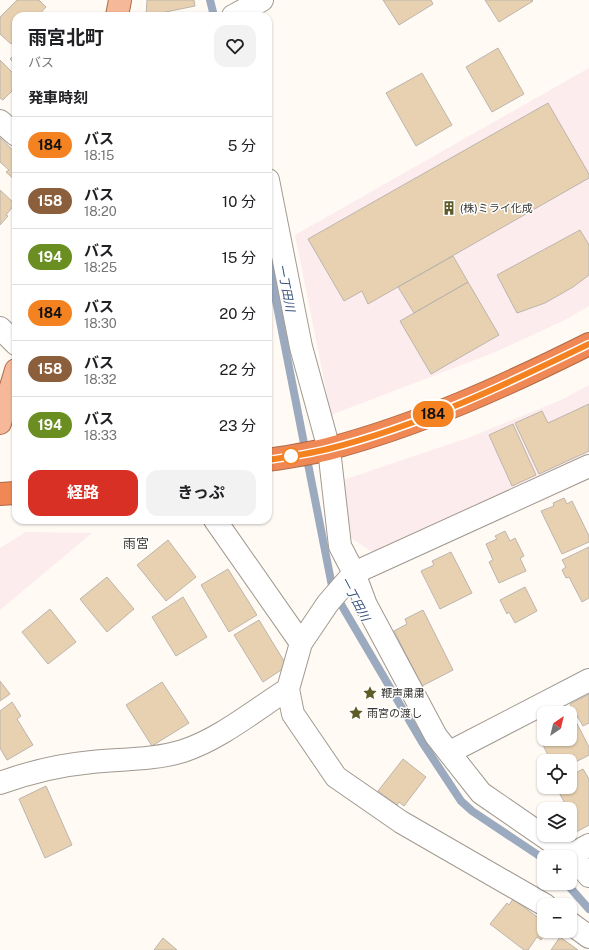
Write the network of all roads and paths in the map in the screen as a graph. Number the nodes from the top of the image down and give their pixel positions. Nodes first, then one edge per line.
1 (120, 0) edge
2 (228, 0) edge
3 (262, 0) edge
4 (118, 12) edge
5 (231, 12) edge
6 (240, 12) edge
7 (0, 121) edge
8 (12, 132) edge
9 (272, 200) edge
10 (0, 328) edge
11 (12, 340) edge
12 (589, 344) edge
13 (12, 383) edge
14 (0, 423) edge
15 (323, 450) junction
16 (272, 459) edge
17 (589, 466) edge
18 (12, 493) edge
19 (0, 494) edge
20 (218, 524) edge
21 (341, 588) junction
22 (301, 643) junction
23 (589, 680) edge
24 (288, 689) junction
25 (450, 752) junction
26 (0, 783) edge
27 (580, 850) edge
28 (589, 876) edge
29 (537, 900) edge
30 (577, 928) edge
31 (589, 937) edge

1 - 4 main road
2 - 5 street
3 - 6 street
7 - 8 street
9 - 15 street
10 - 11 street
12 - 15 highway
13 - 14 main road
15 - 16 highway
15 - 21 street
17 - 21 street
18 - 19 highway
20 - 22 street
21 - 22 street
21 - 25 street
22 - 24 street
23 - 25 street
24 - 26 street
24 - 29 street
25 - 27 street
27 - 28 street
30 - 31 street

